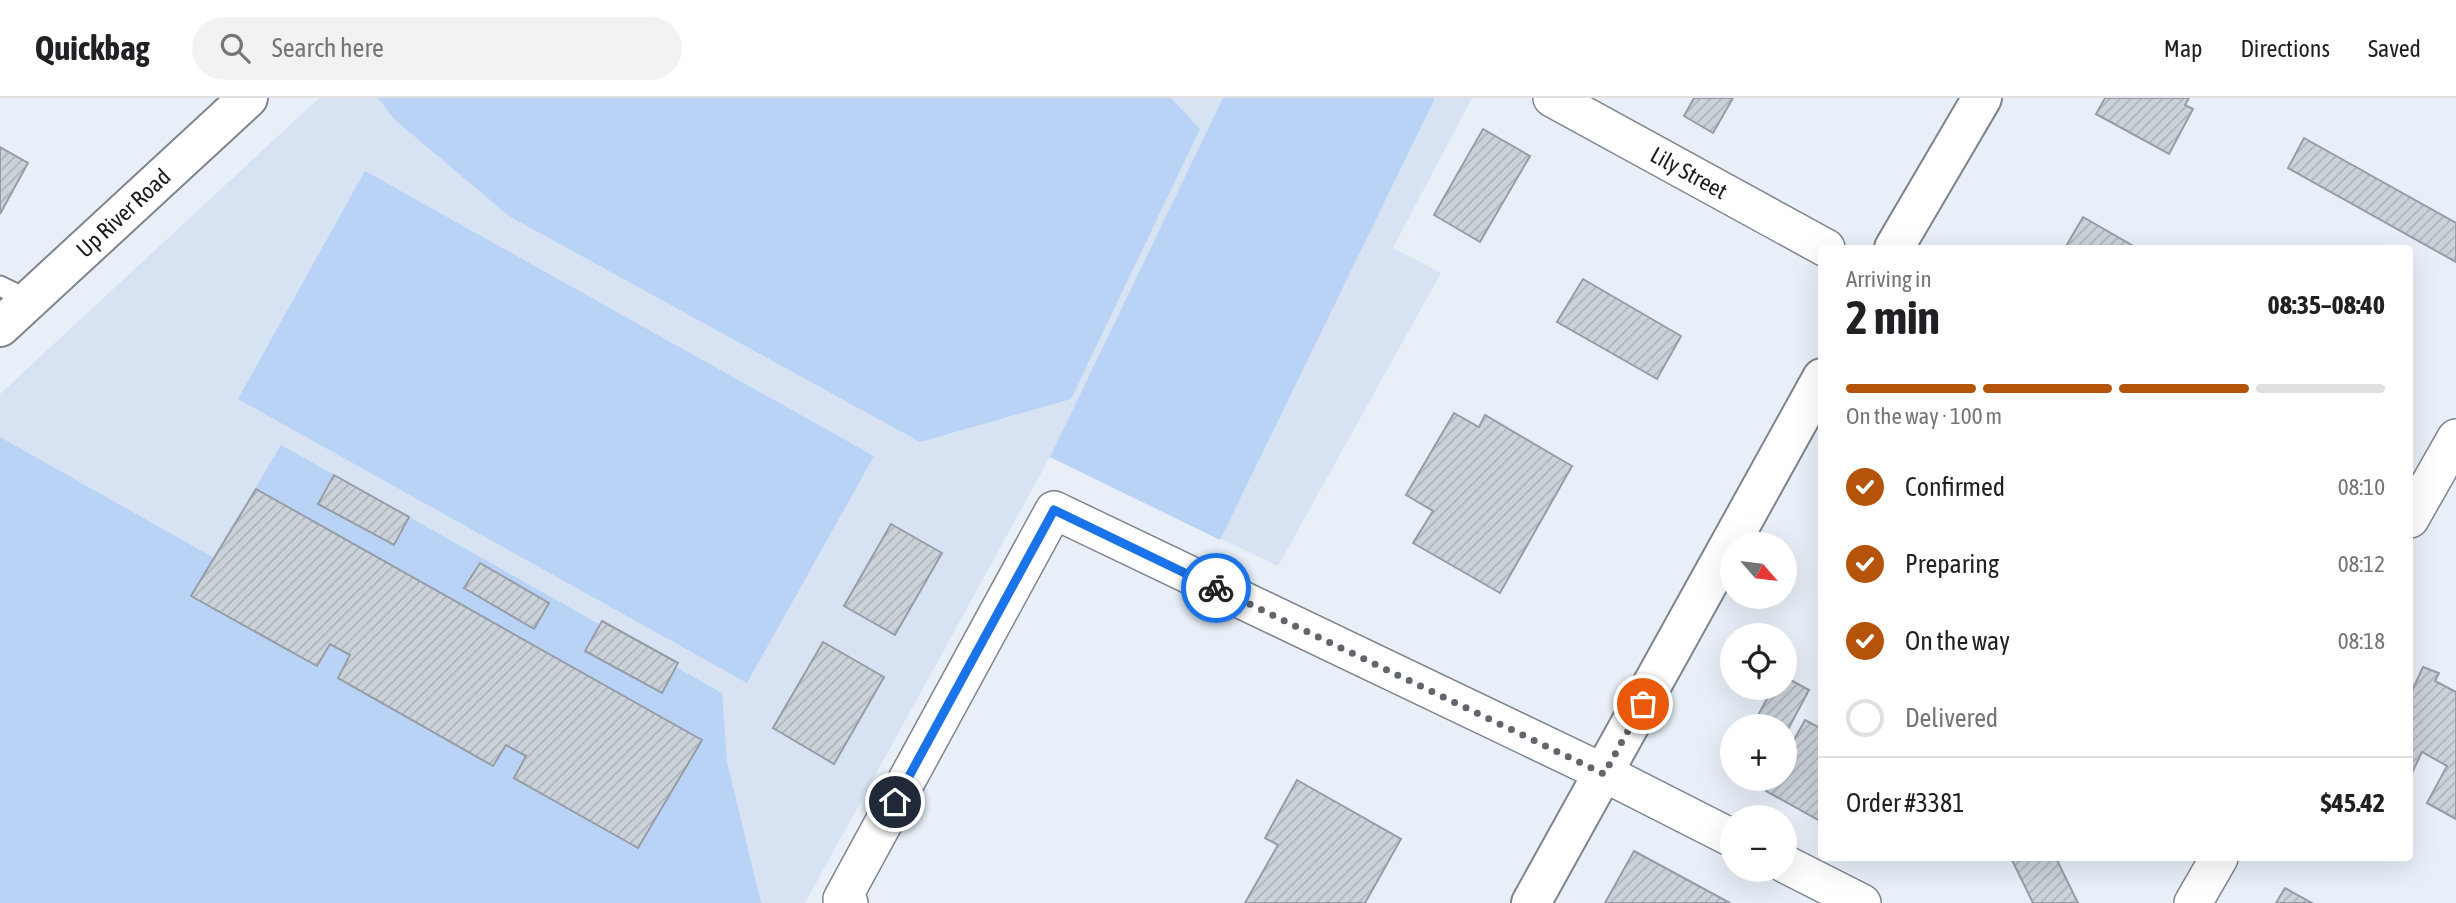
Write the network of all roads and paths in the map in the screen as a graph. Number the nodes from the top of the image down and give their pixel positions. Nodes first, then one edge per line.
1 (248, 98) edge
2 (1552, 98) edge
3 (1982, 98) edge
4 (1821, 245) edge
5 (1896, 245) edge
6 (15, 293) edge
7 (0, 327) edge
8 (1818, 385) edge
9 (2456, 438) edge
10 (2413, 514) edge
11 (1604, 774) junction
12 (1720, 832) edge
13 (2216, 861) edge
14 (1797, 870) edge
15 (849, 903) edge
16 (1531, 903) edge
17 (1862, 903) edge
18 (2193, 903) edge

1 - 6 main road, Up River Road
2 - 4 street, Lily Street
3 - 5 main road
6 - 7 main road, Up River Road
8 - 11 main road
9 - 10 street
11 - 12 street
11 - 15 street
11 - 16 main road
13 - 18 street
14 - 17 street

